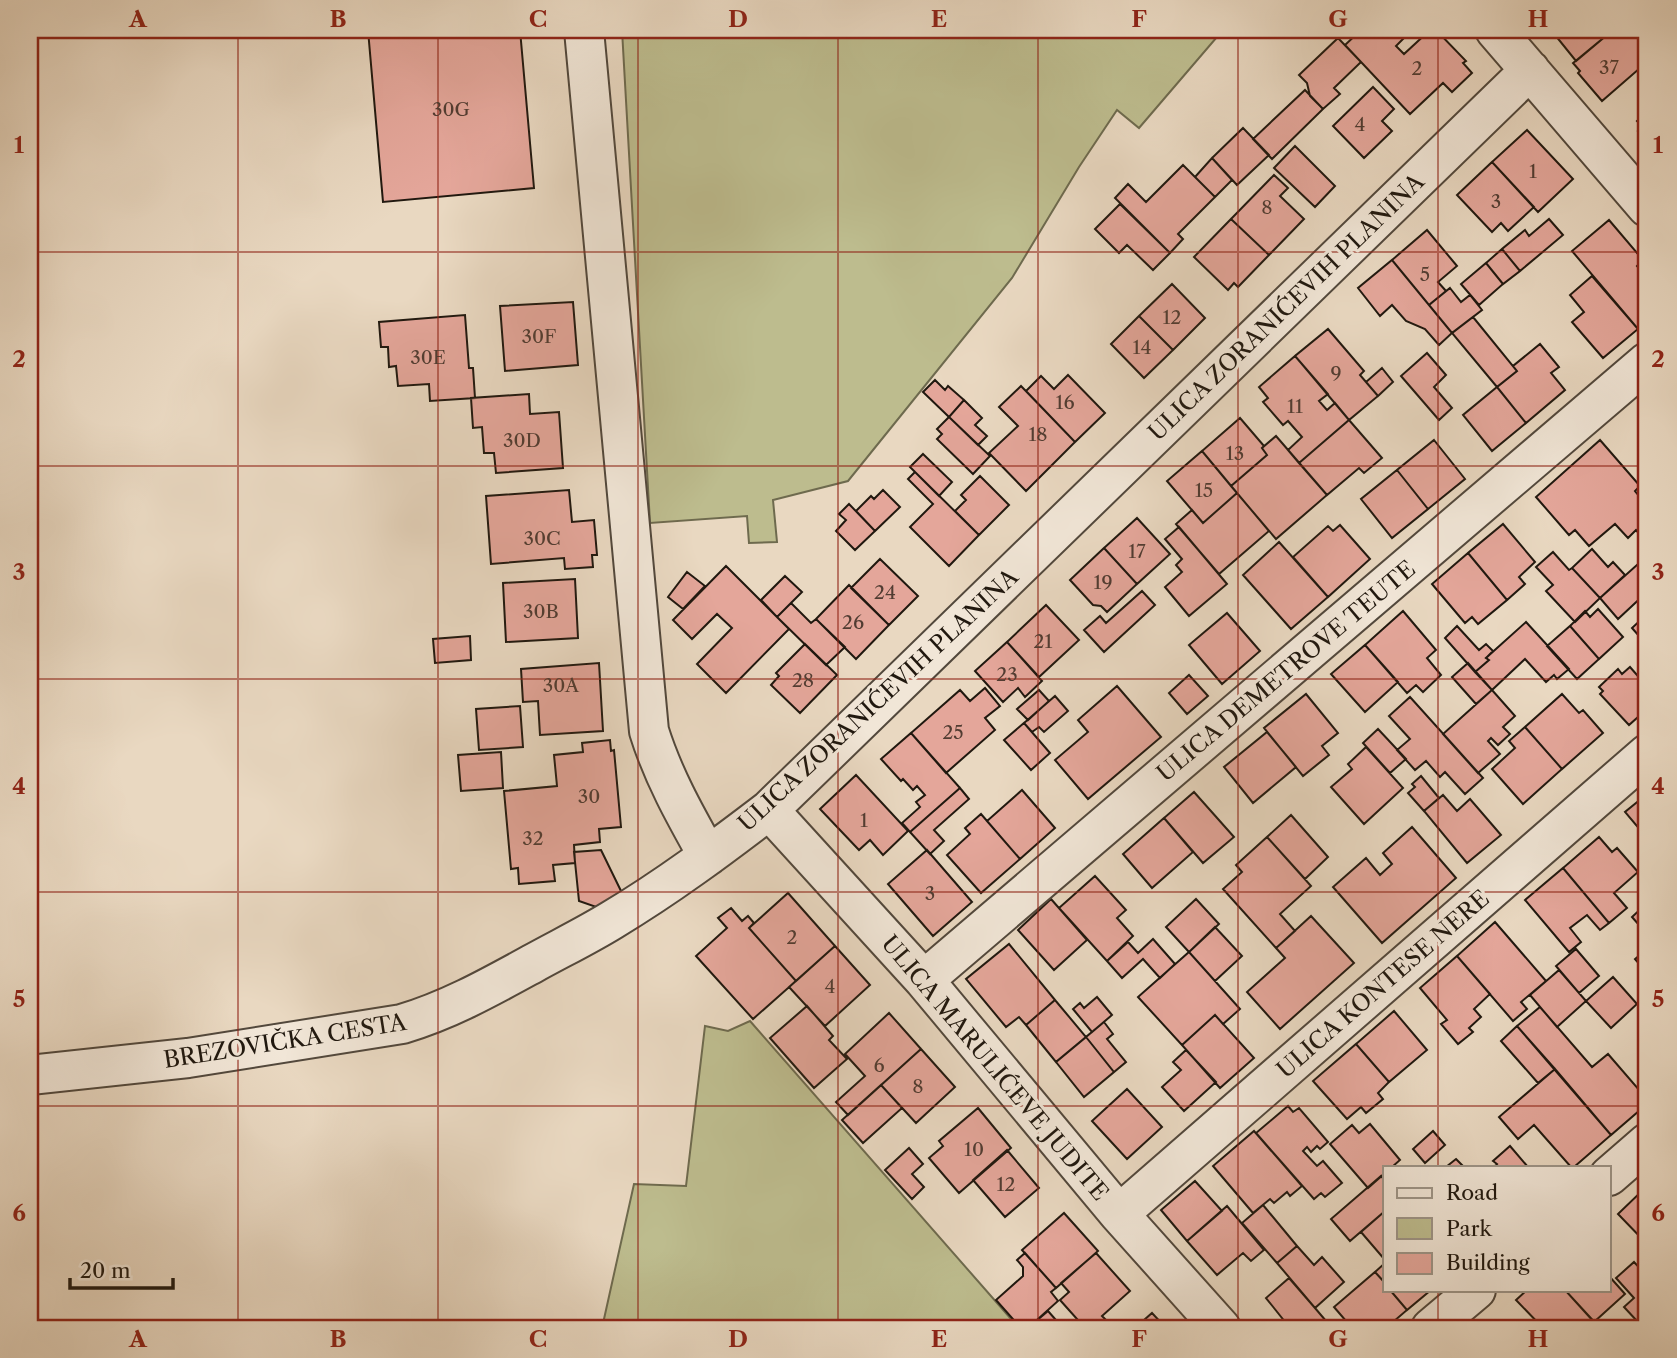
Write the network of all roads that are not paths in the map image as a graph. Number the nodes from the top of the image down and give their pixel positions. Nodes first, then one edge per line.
1 (584, 30) edge
2 (1495, 30) edge
3 (1530, 70) junction
4 (1647, 207) edge
5 (1647, 362) edge
6 (1647, 754) edge
7 (769, 810) junction
8 (708, 856) junction
9 (924, 980) junction
10 (30, 1074) edge
11 (1647, 1143) edge
12 (1610, 1175) edge
13 (1119, 1214) junction
14 (1474, 1292) edge
15 (1221, 1328) edge
16 (1431, 1328) edge

1 - 8 street
2 - 3 street
3 - 4 street
3 - 7 street, ULICA ZORANIĆEVIH PLANINA
5 - 9 street, ULICA DEMETROVE TEUTE
6 - 13 street, ULICA KONTESE NERE
7 - 8 street, ULICA ZORANIĆEVIH PLANINA
7 - 9 street, ULICA MARULIĆEVE JUDITE
8 - 10 street, BREZOVIČKA CESTA
9 - 13 street, ULICA MARULIĆEVE JUDITE
11 - 12 street
13 - 15 street, ULICA MARULIĆEVE JUDITE
14 - 16 street

